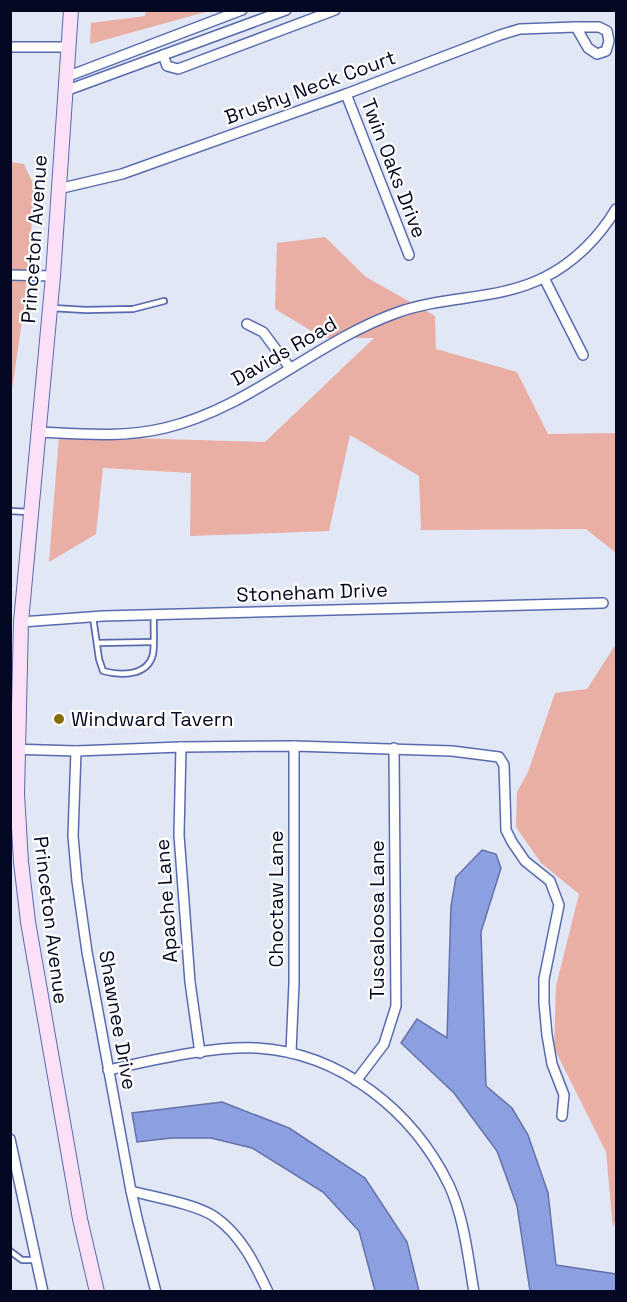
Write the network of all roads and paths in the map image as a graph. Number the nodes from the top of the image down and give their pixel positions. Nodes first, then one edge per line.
1 (71, 10) edge
2 (242, 10) edge
3 (286, 10) edge
4 (335, 10) edge
5 (260, 15) edge
6 (576, 27) dead end
7 (166, 39) junction
8 (10, 47) edge
9 (68, 47) junction
10 (167, 54) junction
11 (66, 77) junction
12 (65, 91) junction
13 (346, 94) junction
14 (58, 189) junction
15 (616, 209) edge
16 (409, 255) dead end
17 (10, 275) edge
18 (53, 276) junction
19 (544, 278) junction
20 (164, 301) dead end
21 (49, 308) junction
22 (247, 324) dead end
23 (583, 355) dead end
24 (290, 369) junction
25 (38, 432) junction
26 (10, 511) edge
27 (31, 512) junction
28 (603, 603) dead end
29 (154, 615) junction
30 (93, 617) junction
31 (21, 622) junction
32 (153, 642) junction
33 (97, 643) junction
34 (294, 746) junction
35 (181, 747) junction
36 (394, 748) junction
37 (14, 749) edge
38 (76, 751) junction
39 (291, 1052) junction
40 (200, 1053) junction
41 (108, 1070) junction
42 (356, 1081) junction
43 (562, 1116) dead end
44 (11, 1145) edge
45 (131, 1191) junction
46 (10, 1251) edge
47 (36, 1260) junction
48 (43, 1292) edge
49 (97, 1292) edge
50 (156, 1292) edge
51 (268, 1292) edge
52 (474, 1292) edge

1 - 9 main road, Princeton Avenue
2 - 7 street
3 - 5 street
4 - 10 street
5 - 10 street
6 - 13 street, Brushy Neck Court
7 - 10 street
7 - 11 street
8 - 9 street
9 - 11 main road, Princeton Avenue
10 - 12 street
11 - 12 main road, Princeton Avenue
12 - 14 main road, Princeton Avenue
13 - 14 street, Brushy Neck Court
13 - 16 street, Twin Oaks Drive
14 - 18 main road, Princeton Avenue
15 - 19 street
17 - 18 street
18 - 21 main road, Princeton Avenue
19 - 23 street
19 - 24 street, Davids Road
20 - 21 lane
21 - 25 main road, Princeton Avenue
22 - 24 street
24 - 25 street, Davids Road
25 - 27 main road, Princeton Avenue
26 - 27 lane
27 - 31 main road, Princeton Avenue
28 - 29 street, Stoneham Drive
29 - 30 street, Stoneham Drive
29 - 32 lane
30 - 31 street, Stoneham Drive
30 - 33 lane
31 - 37 main road, Princeton Avenue
32 - 33 lane
32 - 33 lane
34 - 35 street
34 - 36 street
34 - 39 street, Choctaw Lane
35 - 38 street
35 - 40 street, Apache Lane
36 - 42 street, Tuscaloosa Lane
36 - 43 street
37 - 38 street
37 - 49 main road, Princeton Avenue
38 - 41 street, Shawnee Drive
39 - 40 street
39 - 42 street
40 - 41 street
41 - 45 street, Shawnee Drive
42 - 52 street
44 - 47 street
45 - 50 street, Shawnee Drive
45 - 51 street
46 - 47 lane
47 - 48 street

